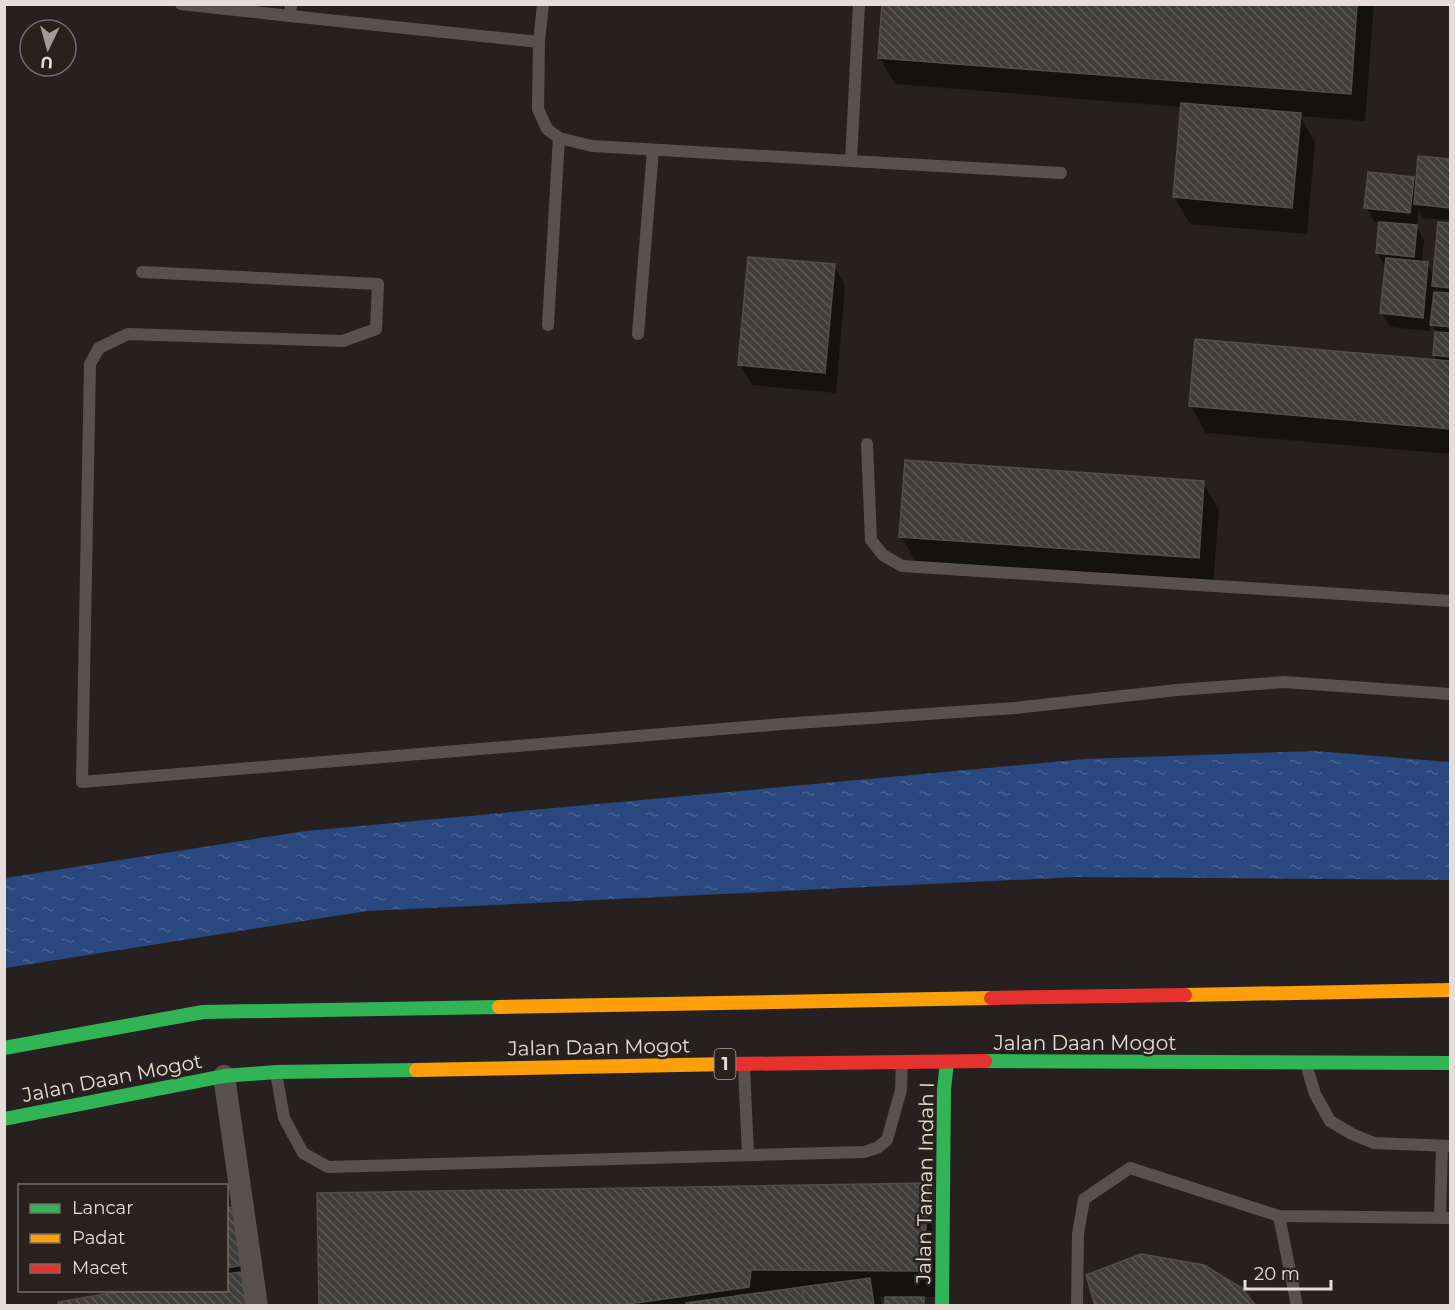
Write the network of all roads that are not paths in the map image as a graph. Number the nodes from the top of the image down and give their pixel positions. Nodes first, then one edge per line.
1 (181, 4) edge
2 (543, 4) edge
3 (859, 4) edge
4 (290, 10) edge
5 (539, 42) junction
6 (559, 138) junction
7 (653, 150) junction
8 (851, 161) junction
9 (1061, 173) dead end
10 (142, 272) dead end
11 (548, 325) dead end
12 (638, 334) dead end
13 (867, 444) dead end
14 (1450, 601) edge
15 (1450, 694) edge
16 (1450, 990) edge
17 (4, 1048) edge
18 (902, 1061) junction
19 (947, 1062) junction
20 (1306, 1063) junction
21 (1450, 1063) edge
22 (744, 1064) junction
23 (276, 1072) junction
24 (224, 1076) junction
25 (4, 1119) edge
26 (1446, 1146) edge
27 (748, 1155) junction
28 (1279, 1216) junction
29 (1445, 1218) edge
30 (257, 1305) edge
31 (942, 1305) edge
32 (1077, 1305) edge
33 (1297, 1305) edge

1 - 4 lane
2 - 5 lane
3 - 8 lane
4 - 5 lane
5 - 6 lane
6 - 7 lane
6 - 11 lane
7 - 8 lane
7 - 12 lane
8 - 9 lane
10 - 15 lane
13 - 14 lane
16 - 17 main road
18 - 19 main road, Jalan Daan Mogot / 1
18 - 22 main road, Jalan Daan Mogot / 1
18 - 27 lane
19 - 20 main road, Jalan Daan Mogot / 1
19 - 31 main road, Jalan Taman Indah I
20 - 21 main road, Jalan Daan Mogot / 1
20 - 26 lane
22 - 23 main road, Jalan Daan Mogot / 1
22 - 27 lane
23 - 24 main road, Jalan Daan Mogot / 1
23 - 27 lane
24 - 25 main road, Jalan Daan Mogot / 1
24 - 30 street
26 - 29 lane
28 - 29 lane
28 - 32 lane
28 - 33 lane

